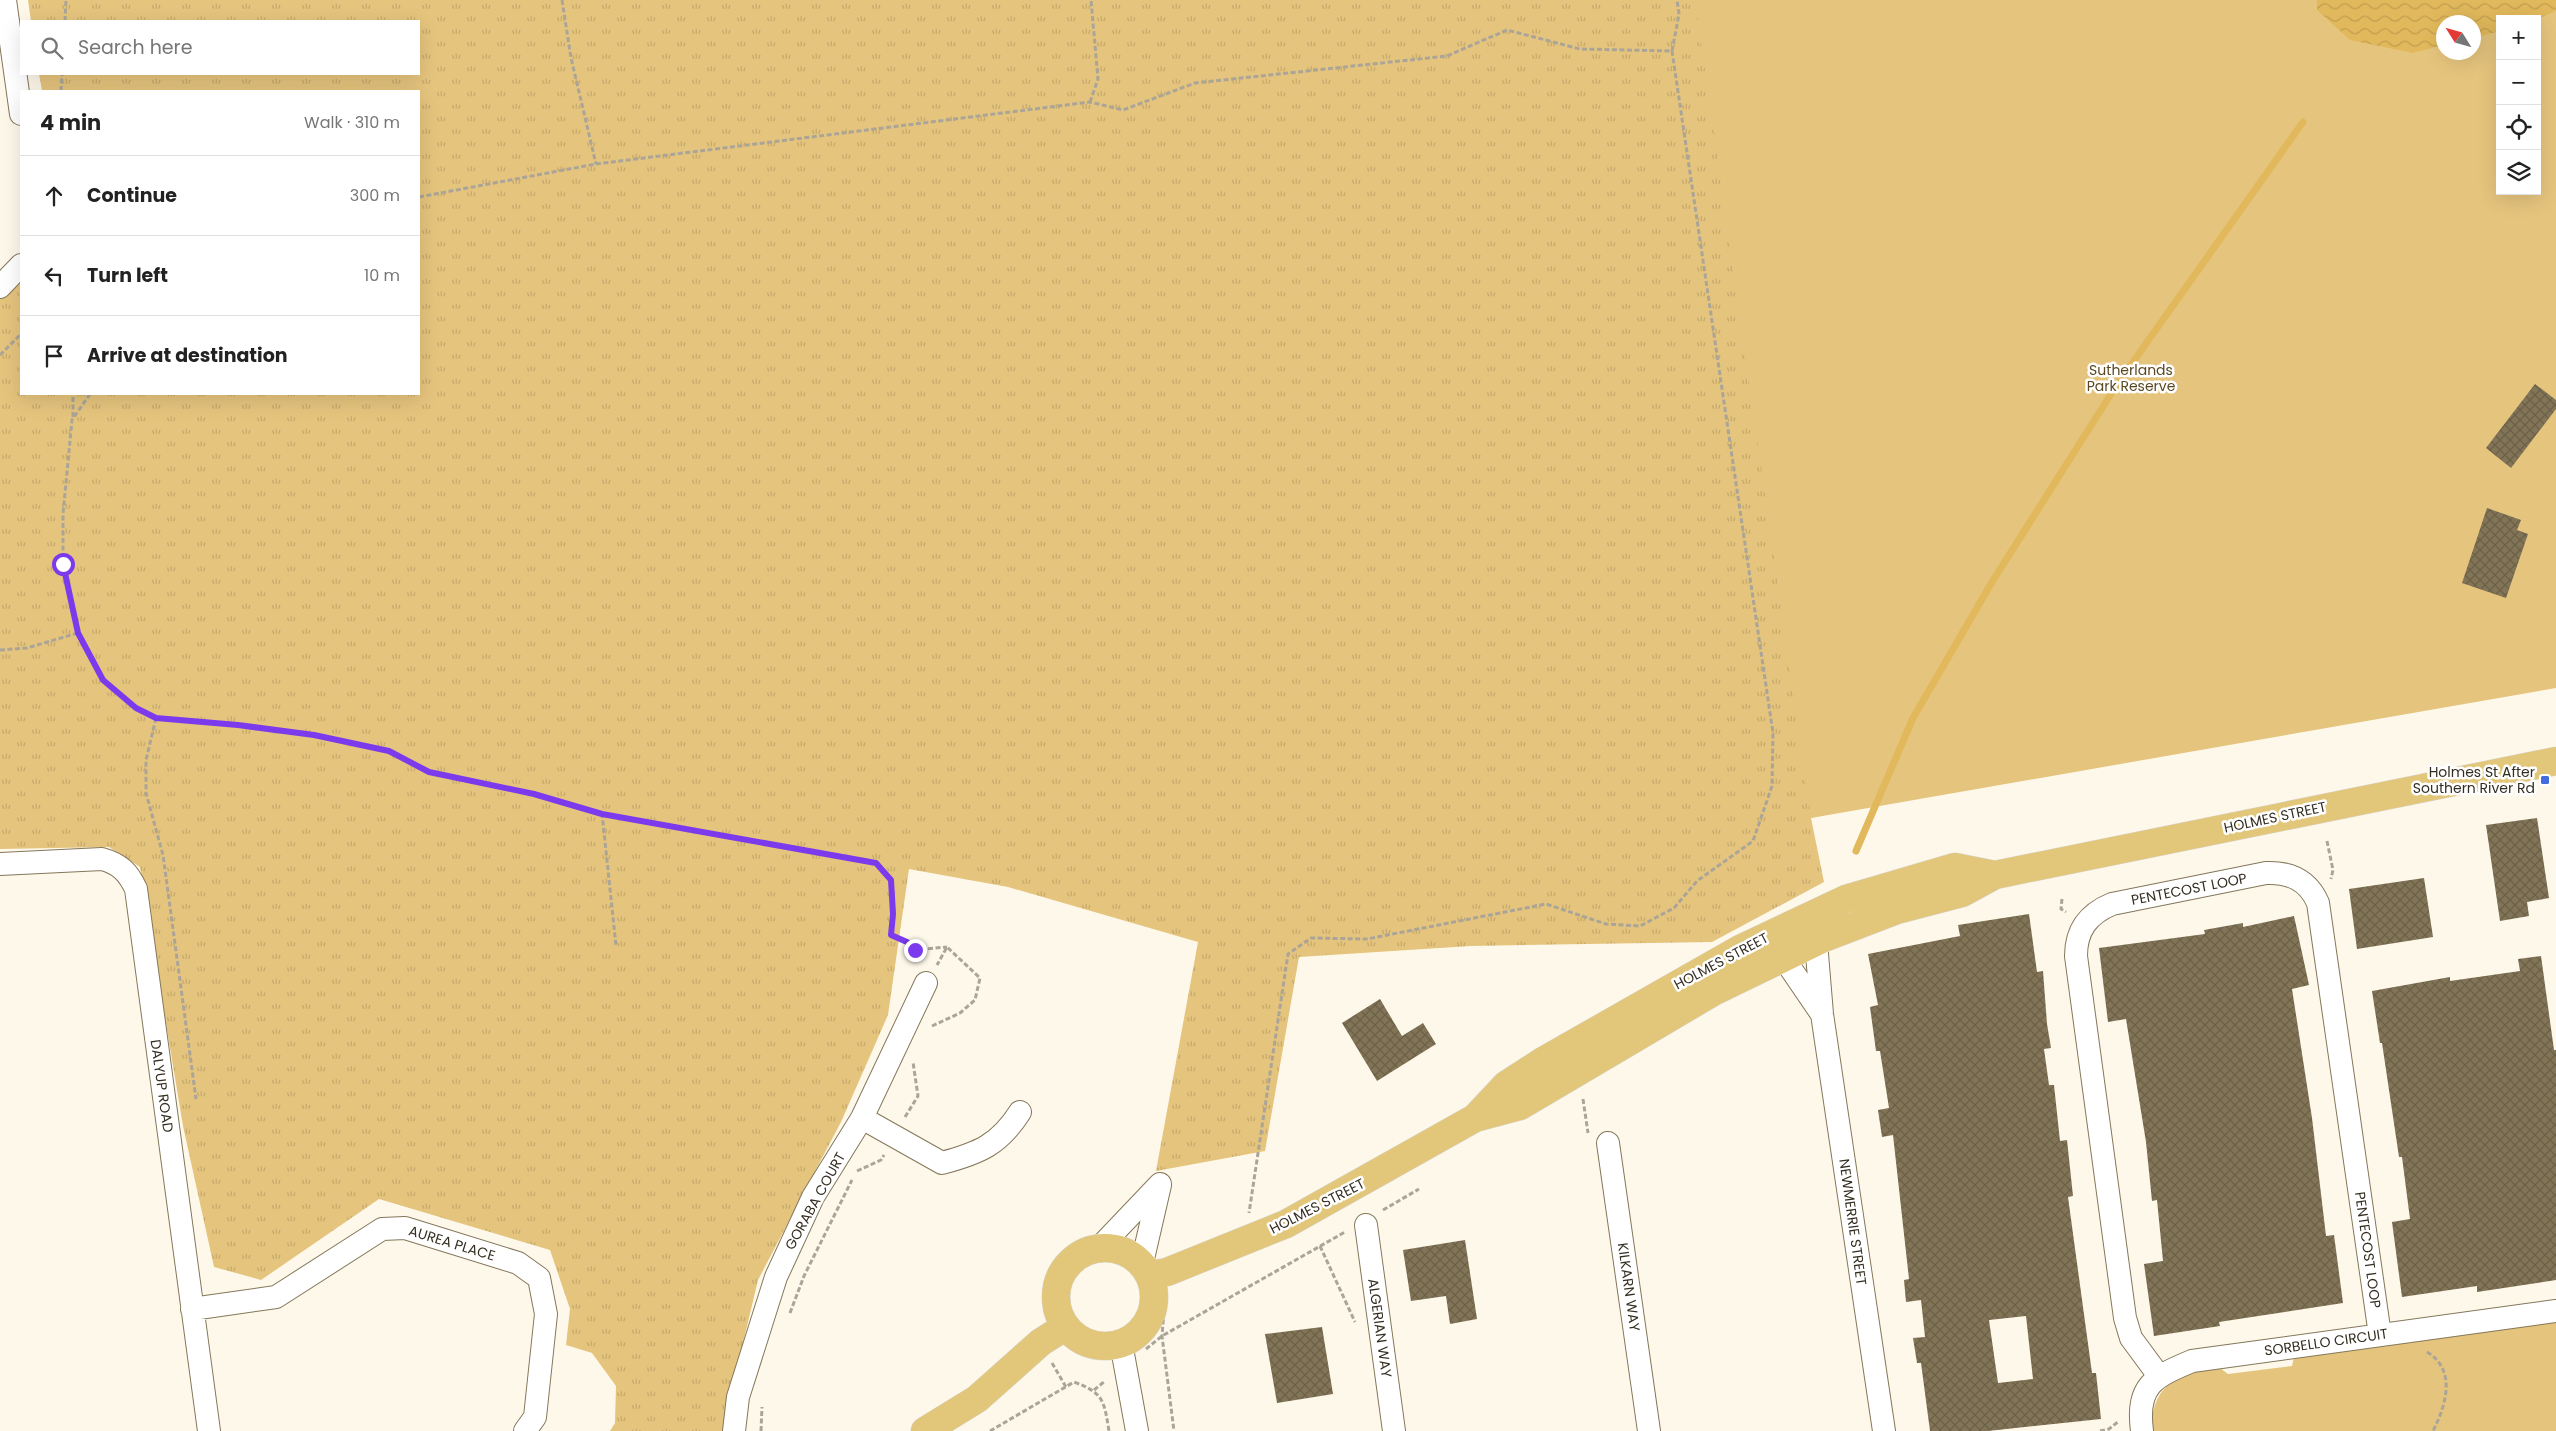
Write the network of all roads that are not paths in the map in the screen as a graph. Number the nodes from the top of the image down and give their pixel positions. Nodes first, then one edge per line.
1 (5, 0) edge
2 (20, 107) edge
3 (20, 266) edge
4 (0, 287) edge
5 (2556, 761) edge
6 (0, 864) edge
7 (1811, 930) junction
8 (1776, 947) junction
9 (926, 983) road end
10 (1822, 1014) junction
11 (1020, 1112) dead end
12 (862, 1118) junction
13 (1608, 1144) dead end
14 (1366, 1225) dead end
15 (1100, 1247) junction
16 (1146, 1269) junction
17 (192, 1309) junction
18 (2556, 1311) edge
19 (1065, 1327) junction
20 (2380, 1334) junction
21 (1121, 1343) junction
22 (2158, 1376) junction
23 (208, 1431) edge
24 (525, 1431) edge
25 (734, 1431) edge
26 (925, 1431) edge
27 (1137, 1431) edge
28 (1394, 1431) edge
29 (1649, 1431) edge
30 (1884, 1431) edge
31 (2142, 1431) edge

1 - 2 street
3 - 4 street
5 - 7 main road, HOLMES STREET
6 - 17 street, DALYUP ROAD
7 - 8 main road, HOLMES STREET
7 - 10 street, NEWMERRIE STREET
8 - 10 street, NEWMERRIE STREET
8 - 16 main road, HOLMES STREET
9 - 12 street, GORABA COURT
10 - 30 street, NEWMERRIE STREET
11 - 12 street
12 - 25 street, GORABA COURT
13 - 29 street, KILKARN WAY
14 - 28 street, ALGERIAN WAY
15 - 16 main road
15 - 16 street
15 - 19 main road
16 - 21 main road
17 - 23 street, DALYUP ROAD
17 - 24 street, AUREA PLACE
18 - 20 street, SORBELLO CIRCUIT
19 - 21 main road
19 - 26 main road
20 - 22 street, SORBELLO CIRCUIT
20 - 22 street, PENTECOST LOOP
21 - 27 street
22 - 31 street

